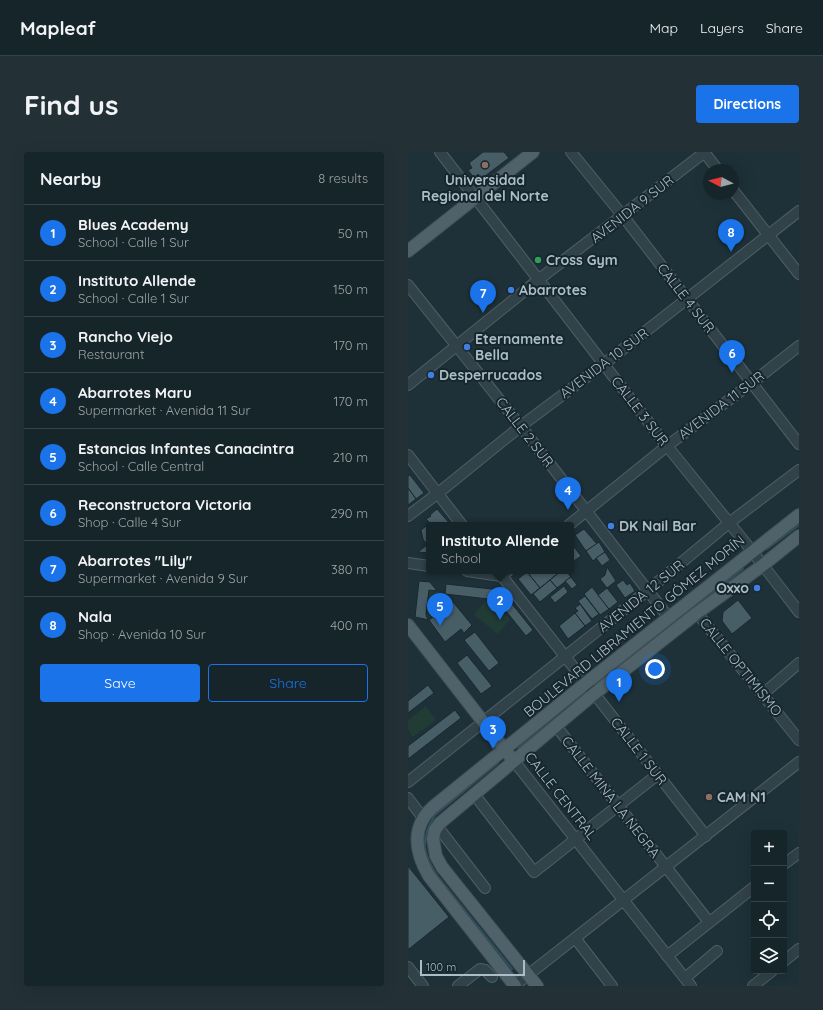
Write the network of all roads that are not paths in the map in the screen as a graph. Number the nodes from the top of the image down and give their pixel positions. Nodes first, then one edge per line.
1 (440, 152) edge
2 (533, 152) edge
3 (571, 152) edge
4 (704, 152) edge
5 (713, 164) edge
6 (474, 198) junction
7 (739, 198) edge
8 (799, 211) edge
9 (623, 216) junction
10 (768, 236) junction
11 (408, 251) edge
12 (799, 274) edge
13 (538, 280) junction
14 (408, 285) edge
15 (686, 299) junction
16 (799, 346) edge
17 (457, 347) junction
18 (604, 364) junction
19 (752, 382) junction
20 (408, 385) edge
21 (521, 426) junction
22 (799, 444) edge
23 (667, 446) junction
24 (408, 455) edge
25 (799, 470) edge
26 (437, 494) junction
27 (586, 512) junction
28 (799, 515) edge
29 (408, 516) edge
30 (460, 522) edge
31 (573, 522) edge
32 (729, 523) junction
33 (799, 536) edge
34 (752, 551) junction
35 (408, 563) edge
36 (763, 565) junction
37 (426, 566) edge
38 (503, 574) edge
39 (647, 591) junction
40 (799, 612) edge
41 (697, 613) junction
42 (669, 618) junction
43 (408, 625) edge
44 (565, 656) junction
45 (799, 663) edge
46 (586, 683) junction
47 (594, 694) junction
48 (763, 694) junction
49 (482, 722) junction
50 (556, 726) junction
51 (799, 740) edge
52 (505, 750) junction
53 (514, 761) junction
54 (799, 762) edge
55 (657, 775) junction
56 (408, 782) edge
57 (474, 794) junction
58 (408, 798) edge
59 (618, 806) junction
60 (423, 818) junction
61 (437, 826) junction
62 (706, 836) junction
63 (576, 839) junction
64 (799, 853) edge
65 (787, 862) edge
66 (666, 867) junction
67 (485, 888) dead end
68 (751, 889) edge
69 (624, 900) junction
70 (709, 922) junction
71 (575, 938) junction
72 (799, 949) edge
73 (717, 950) dead end
74 (667, 956) junction
75 (787, 959) edge
76 (408, 967) edge
77 (768, 974) edge
78 (528, 976) junction
79 (492, 977) dead end
80 (688, 982) edge
81 (462, 985) edge
82 (423, 986) edge
83 (515, 986) edge
84 (537, 986) edge
85 (612, 986) edge
86 (752, 986) edge

1 - 6 street, CALLE 3 SUR
2 - 6 main road
3 - 9 street, CALLE 4 SUR
4 - 5 street
4 - 9 street, AVENIDA 9 SUR
6 - 11 main road
6 - 13 street, CALLE 3 SUR
7 - 10 street
8 - 10 street, AVENIDA 10 SUR
9 - 13 street, AVENIDA 9 SUR
9 - 15 street, CALLE 4 SUR
10 - 12 street
10 - 15 street, AVENIDA 10 SUR
13 - 17 street, AVENIDA 9 SUR
13 - 18 street, CALLE 3 SUR
14 - 17 street, CALLE 2 SUR
15 - 18 street, AVENIDA 10 SUR
15 - 19 street, CALLE 4 SUR
16 - 19 street, AVENIDA 11 SUR
17 - 20 street, AVENIDA 9 SUR
17 - 21 street, CALLE 2 SUR
18 - 21 street, AVENIDA 10 SUR
18 - 23 street, CALLE 3 SUR
19 - 22 street, CALLE 4 SUR
19 - 23 street, AVENIDA 11 SUR
21 - 26 street, AVENIDA 10 SUR
21 - 27 street, CALLE 2 SUR
23 - 27 street, AVENIDA 11 SUR
23 - 32 street, CALLE 3 SUR
24 - 26 street
25 - 32 street, AVENIDA 12 SUR
26 - 29 street, AVENIDA 10 SUR
26 - 30 street
27 - 31 street, AVENIDA 11 SUR
27 - 39 street, CALLE 2 SUR
28 - 34 main road, BOULEVARD LIBRAMIENTO GÓMEZ MORÍN
32 - 34 street, CALLE 3 SUR
32 - 39 street, AVENIDA 12 SUR
33 - 36 main road, BOULEVARD LIBRAMIENTO GÓMEZ MORÍN
34 - 36 street, CALLE 3 SUR
34 - 42 main road, BOULEVARD LIBRAMIENTO GÓMEZ MORÍN
35 - 37 street
36 - 40 street, CALLE 3 SUR
36 - 41 main road, BOULEVARD LIBRAMIENTO GÓMEZ MORÍN
38 - 44 street, CALLE 1 SUR
39 - 42 street, CALLE 2 SUR
39 - 44 street, AVENIDA 12 SUR
41 - 47 main road, BOULEVARD LIBRAMIENTO GÓMEZ MORÍN
41 - 48 street, CALLE OPTIMISMO
42 - 46 main road, BOULEVARD LIBRAMIENTO GÓMEZ MORÍN
43 - 49 main road, CALLE CENTRAL
44 - 46 street, CALLE 1 SUR
44 - 49 street, AVENIDA 12 SUR
45 - 48 street
46 - 47 street, CALLE 1 SUR
46 - 52 main road, BOULEVARD LIBRAMIENTO GÓMEZ MORÍN
47 - 50 main road, BOULEVARD LIBRAMIENTO GÓMEZ MORÍN
47 - 55 street, CALLE 1 SUR
48 - 51 street, CALLE OPTIMISMO
49 - 52 main road, CALLE CENTRAL
49 - 56 street, AVENIDA 12 SUR
50 - 53 main road, BOULEVARD LIBRAMIENTO GÓMEZ MORÍN
50 - 59 street, CALLE MINA LA NEGRA
52 - 53 main road, CALLE CENTRAL
52 - 60 main road, BOULEVARD LIBRAMIENTO GÓMEZ MORÍN
53 - 57 main road, BOULEVARD LIBRAMIENTO GÓMEZ MORÍN
53 - 63 street, CALLE CENTRAL
54 - 62 street
55 - 59 street
55 - 62 street, CALLE 1 SUR
57 - 61 main road, BOULEVARD LIBRAMIENTO GÓMEZ MORÍN
57 - 63 street
58 - 60 street
59 - 63 street
59 - 66 street, CALLE MINA LA NEGRA
60 - 83 main road
61 - 67 street
61 - 78 main road
62 - 66 street
63 - 69 street, CALLE CENTRAL
64 - 65 street
66 - 69 street
66 - 70 street, CALLE MINA LA NEGRA
68 - 70 street
69 - 71 street
69 - 74 street, CALLE CENTRAL
70 - 74 street
71 - 78 street
71 - 85 street
72 - 75 street
73 - 80 street
74 - 80 street, CALLE CENTRAL
76 - 82 street
77 - 86 street
78 - 83 street
78 - 84 main road
79 - 81 street

